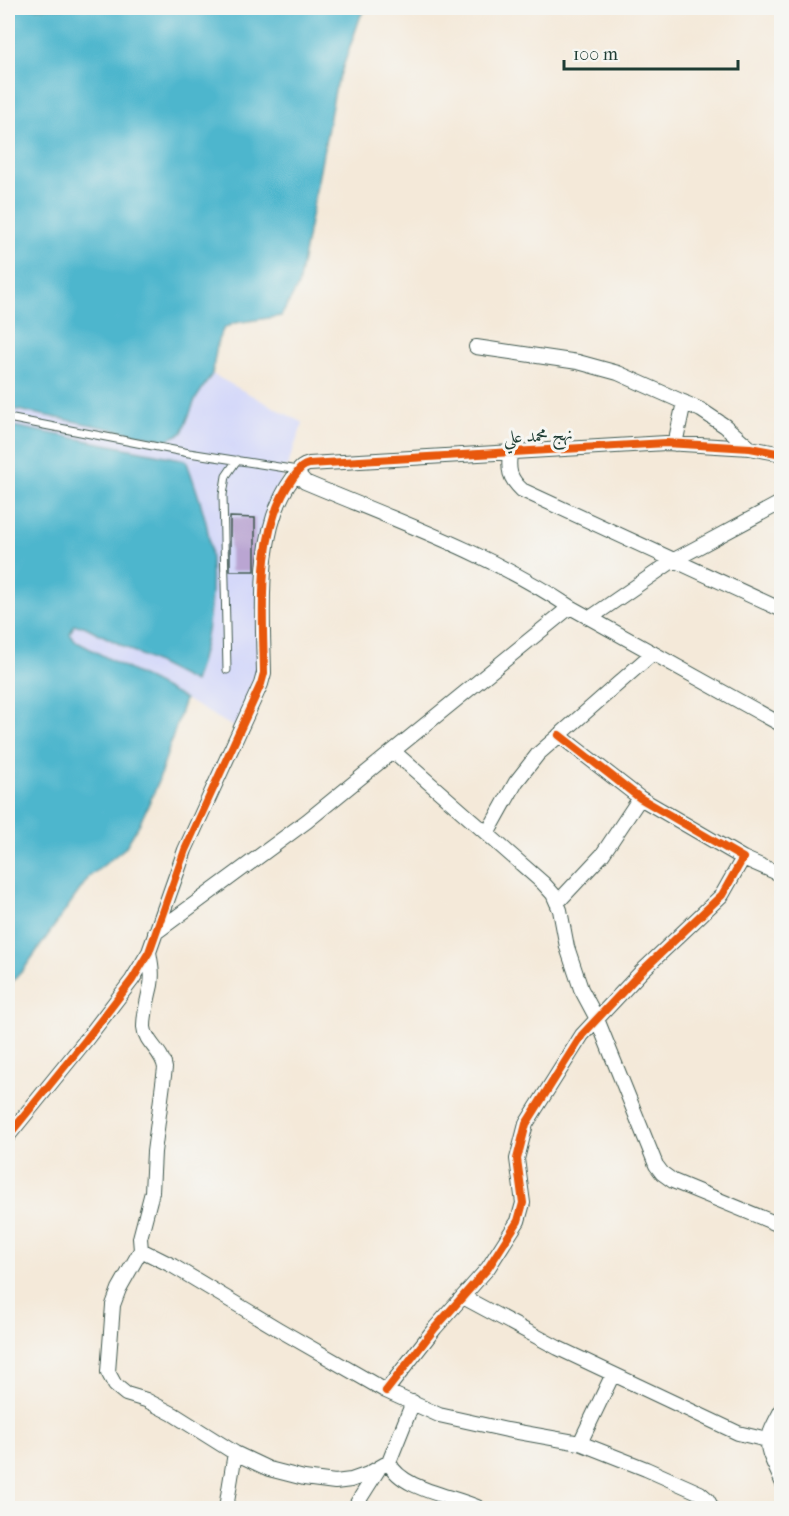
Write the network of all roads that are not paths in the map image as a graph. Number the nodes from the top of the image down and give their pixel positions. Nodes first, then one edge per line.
1 (476, 347) dead end
2 (684, 402) junction
3 (8, 418) edge
4 (675, 444) junction
5 (750, 448) junction
6 (510, 453) junction
7 (782, 454) edge
8 (237, 460) junction
9 (297, 471) junction
10 (782, 502) edge
11 (674, 560) junction
12 (570, 607) junction
13 (782, 610) edge
14 (590, 618) junction
15 (653, 653) junction
16 (227, 669) dead end
17 (782, 725) edge
18 (559, 735) junction
19 (393, 751) junction
20 (640, 798) junction
21 (487, 834) junction
22 (743, 858) junction
23 (782, 875) edge
24 (557, 903) junction
25 (155, 933) junction
26 (148, 952) junction
27 (597, 1019) junction
28 (8, 1136) edge
29 (780, 1223) edge
30 (141, 1250) junction
31 (463, 1297) junction
32 (613, 1374) junction
33 (386, 1391) junction
34 (413, 1402) junction
35 (782, 1409) edge
36 (767, 1440) junction
37 (580, 1443) junction
38 (235, 1454) junction
39 (385, 1464) junction
40 (782, 1482) edge
41 (226, 1509) edge
42 (354, 1509) edge
43 (479, 1509) edge
44 (712, 1509) edge

1 - 2 street
2 - 4 street
2 - 5 street
3 - 8 lane
4 - 5 street, نهج محمد علي
4 - 6 street, نهج محمد علي
5 - 7 street, نهج محمد علي
6 - 9 street, نهج محمد علي
6 - 11 street
8 - 9 lane
8 - 16 lane
9 - 12 street
9 - 25 street
10 - 11 street
11 - 13 street
11 - 14 street
12 - 14 street
12 - 19 street
14 - 15 street
15 - 17 street
15 - 18 street
18 - 20 street
18 - 21 street
19 - 21 street
19 - 25 street
20 - 22 street
20 - 24 street
21 - 24 street
22 - 23 street
22 - 27 street
24 - 27 street
25 - 26 street
26 - 28 street
26 - 30 street
27 - 29 street
27 - 31 street
30 - 33 street
30 - 38 street
31 - 32 street
31 - 33 street
32 - 36 street
32 - 37 street
33 - 34 street
34 - 37 street
34 - 39 street
35 - 36 street
36 - 40 street
37 - 44 street
38 - 39 street
38 - 41 street
39 - 42 street
39 - 43 street

